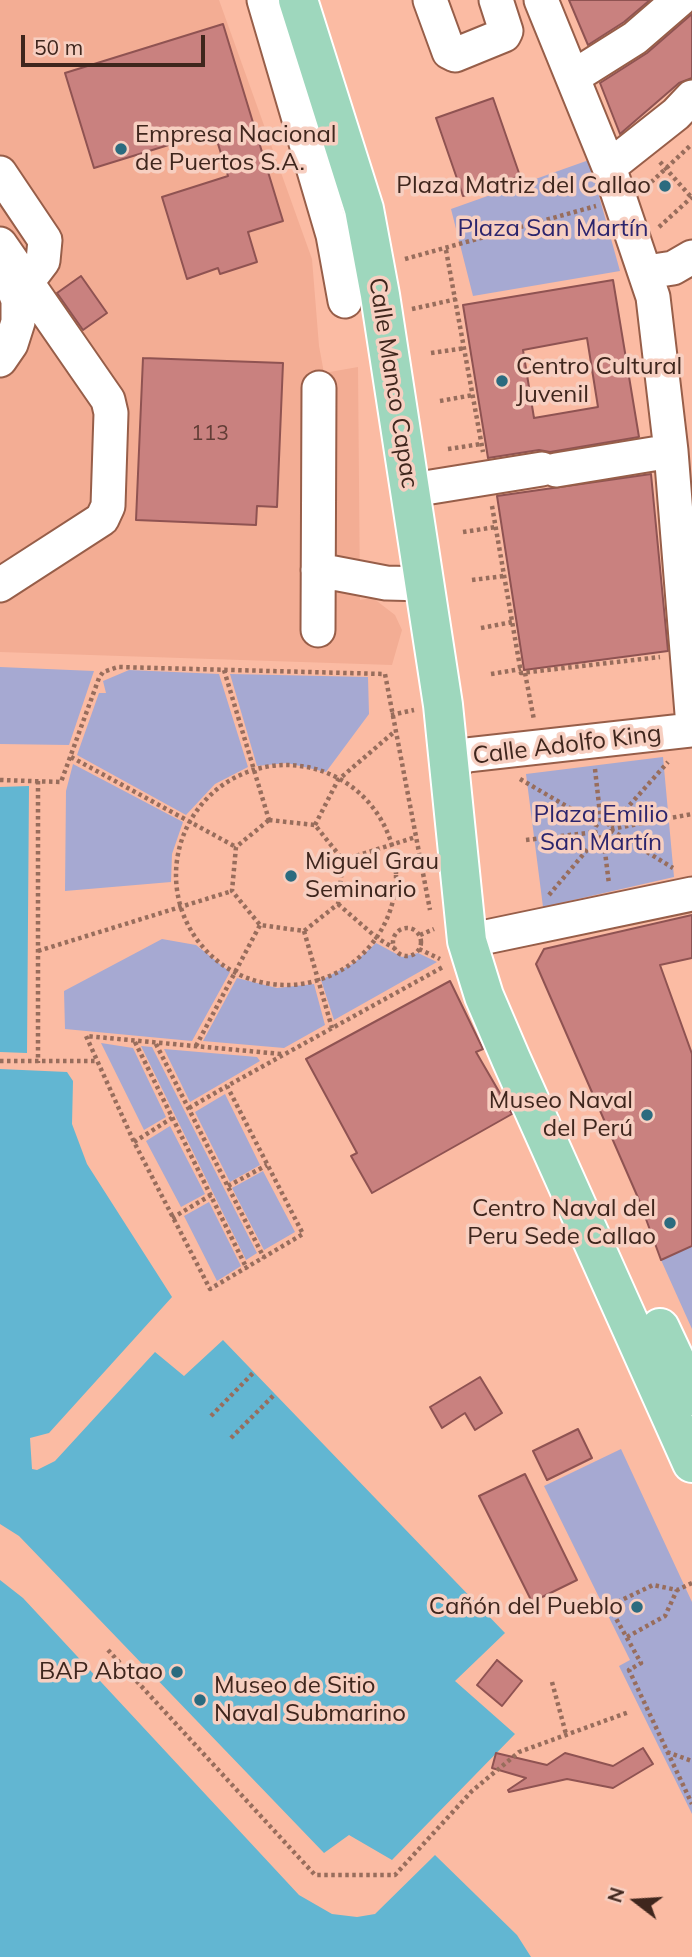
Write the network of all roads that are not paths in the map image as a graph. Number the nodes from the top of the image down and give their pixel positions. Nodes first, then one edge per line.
1 (264, 0) edge
2 (298, 0) edge
3 (325, 0) edge
4 (430, 0) edge
5 (496, 0) edge
6 (541, 0) edge
7 (679, 0) edge
8 (573, 76) junction
9 (690, 102) edge
10 (609, 167) junction
11 (3, 185) edge
12 (0, 244) edge
13 (692, 257) edge
14 (0, 258) edge
15 (647, 272) junction
16 (27, 282) junction
17 (364, 303) junction
18 (0, 360) edge
19 (320, 388) dead end
20 (671, 451) junction
21 (431, 487) junction
22 (686, 556) edge
23 (318, 570) junction
24 (426, 584) junction
25 (0, 585) edge
26 (318, 631) dead end
27 (692, 714) edge
28 (692, 730) edge
29 (458, 764) junction
30 (685, 883) edge
31 (456, 936) junction
32 (692, 1396) edge
33 (692, 1463) edge

1 - 17 street
2 - 17 main road, Calle Manco Capac
3 - 17 main road, Calle Manco Capac
4 - 5 street
6 - 8 street
7 - 8 street
8 - 10 street
9 - 10 street
10 - 15 street
11 - 16 street
12 - 16 street
13 - 15 street
14 - 18 street
15 - 20 street
16 - 25 street
17 - 21 main road, Calle Manco Capac
17 - 24 main road, Calle Manco Capac
19 - 23 street
20 - 21 street
20 - 22 street
21 - 29 main road, Calle Manco Capac
22 - 27 street
23 - 24 street
23 - 26 street
24 - 29 main road, Calle Manco Capac
28 - 29 street, Calle Adolfo King
29 - 31 main road
30 - 31 street
31 - 32 main road
31 - 33 main road

